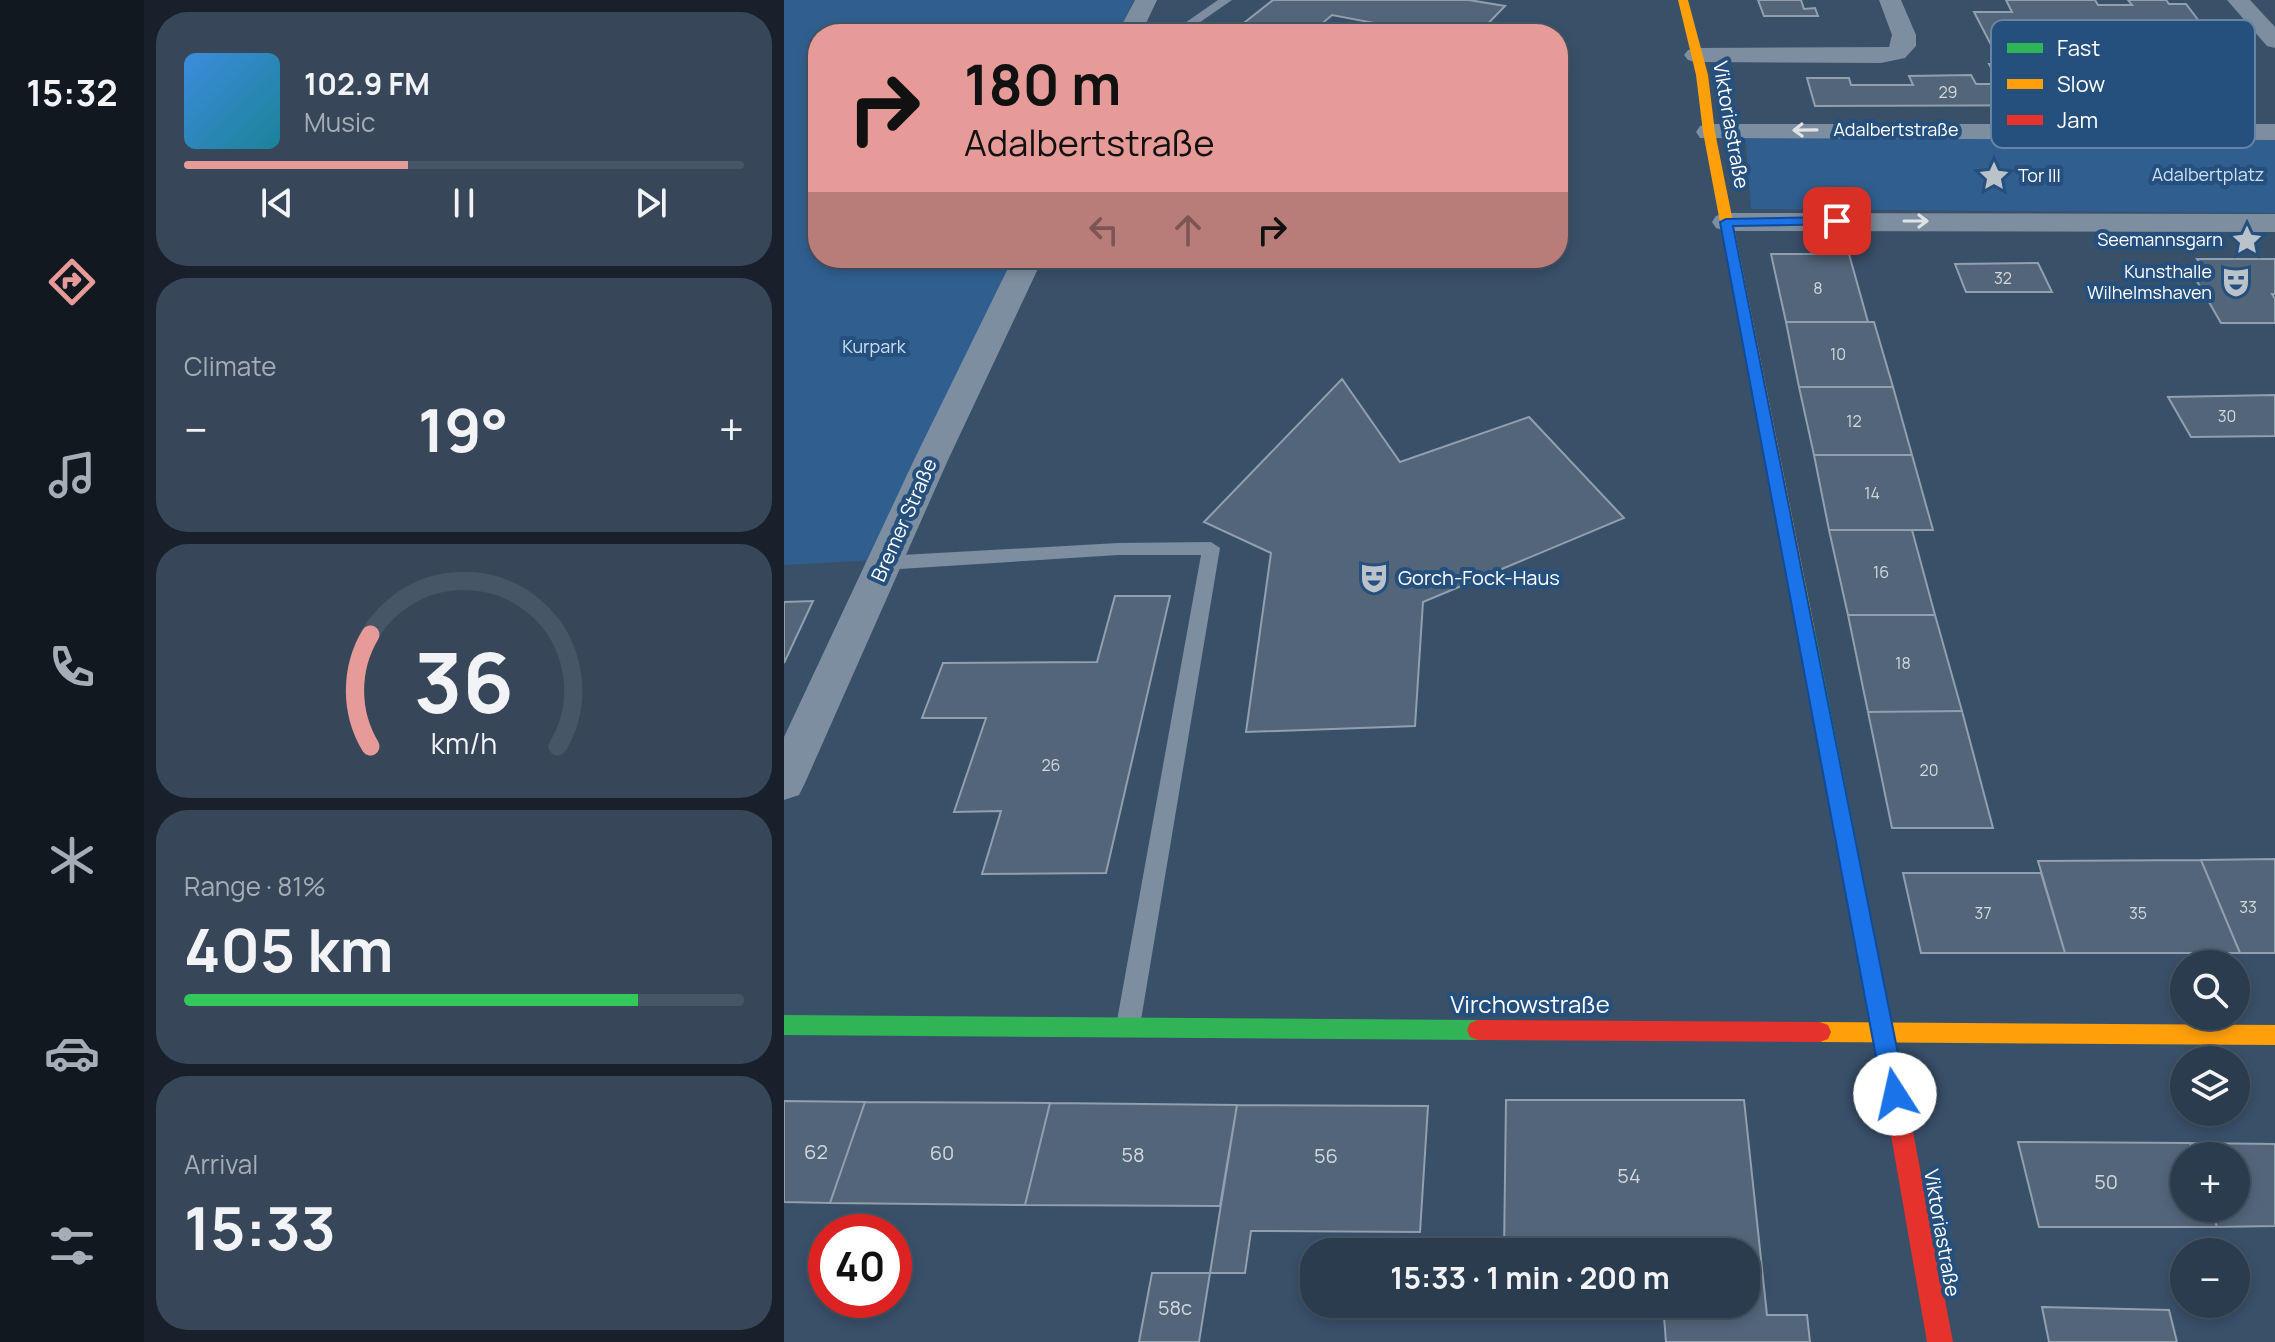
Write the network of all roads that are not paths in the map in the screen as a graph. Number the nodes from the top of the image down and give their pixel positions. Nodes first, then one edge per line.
1 (1146, 0) edge
2 (1226, 0) edge
3 (1683, 0) edge
4 (1890, 0) edge
5 (2238, 0) edge
6 (1134, 24) edge
7 (1190, 24) edge
8 (2275, 41) edge
9 (1699, 65) junction
10 (1709, 132) junction
11 (1991, 132) edge
12 (1726, 222) junction
13 (2275, 223) edge
14 (1023, 268) edge
15 (884, 563) junction
16 (784, 783) edge
17 (784, 1025) edge
18 (1128, 1027) junction
19 (1884, 1032) junction
20 (2275, 1035) edge
21 (1940, 1342) edge

1 - 6 street
2 - 7 lane
3 - 9 street, Viktoriastraße
4 - 9 street
5 - 8 street
9 - 10 street, Viktoriastraße
11 -> 10 street, Adalbertstraße
10 - 12 street, Viktoriastraße
12 -> 13 street
12 - 19 street, Viktoriastraße
14 - 15 street, Bremer Straße
15 - 16 street, Bremer Straße
15 - 18 lane
17 - 18 street, Virchowstraße
18 - 19 street, Virchowstraße
19 - 20 street, Virchowstraße
19 - 21 street, Viktoriastraße

